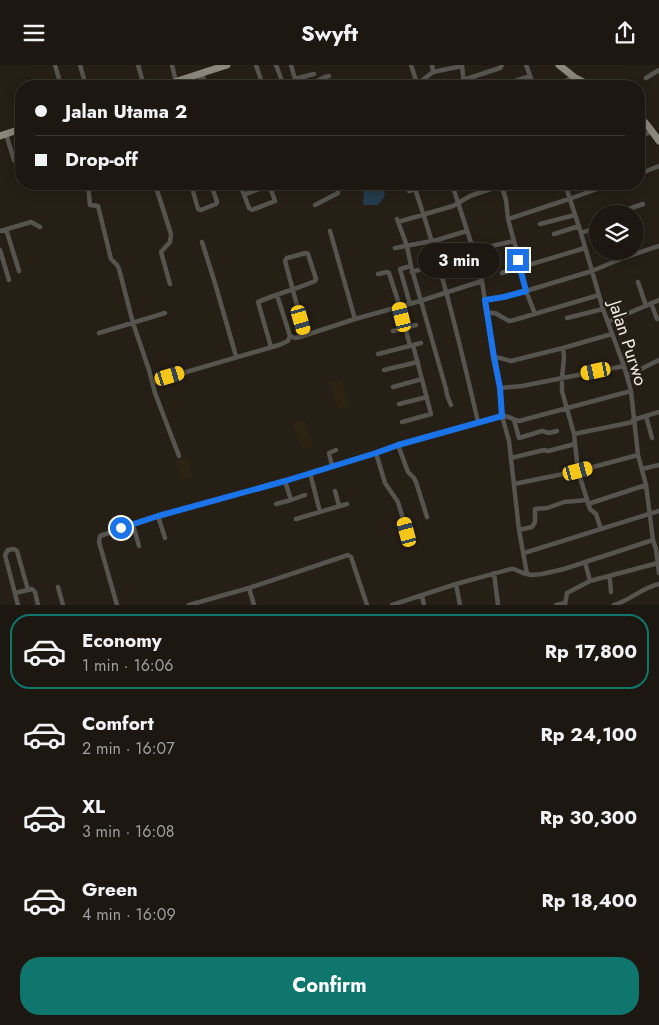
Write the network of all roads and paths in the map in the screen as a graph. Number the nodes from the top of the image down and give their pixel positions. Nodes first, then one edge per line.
1 (55, 65) edge
2 (80, 65) edge
3 (138, 65) edge
4 (172, 65) edge
5 (227, 65) edge
6 (256, 65) edge
7 (276, 65) edge
8 (291, 65) edge
9 (410, 65) edge
10 (432, 65) edge
11 (502, 65) edge
12 (526, 65) edge
13 (560, 65) edge
14 (462, 66) edge
15 (659, 69) edge
16 (433, 72) junction
17 (200, 74) junction
18 (314, 74) dead end
19 (530, 76) junction
20 (574, 77) junction
21 (646, 78) dead end
22 (295, 79) joint
23 (59, 80) edge
24 (84, 80) edge
25 (142, 80) edge
26 (175, 80) edge
27 (186, 80) edge
28 (202, 80) edge
29 (261, 80) edge
30 (282, 80) edge
31 (416, 80) edge
32 (423, 80) edge
33 (463, 80) joint
34 (517, 80) edge
35 (532, 80) edge
36 (567, 80) edge
37 (580, 80) edge
38 (645, 123) edge
39 (15, 131) edge
40 (652, 131) junction
41 (645, 134) edge
42 (3, 135) edge
43 (659, 141) edge
44 (14, 160) dead end
45 (659, 166) edge
46 (645, 172) edge
47 (89, 190) edge
48 (157, 190) edge
49 (192, 190) edge
50 (212, 190) edge
51 (242, 190) edge
52 (255, 190) edge
53 (271, 190) edge
54 (337, 190) edge
55 (412, 190) edge
56 (415, 190) edge
57 (454, 190) edge
58 (486, 190) edge
59 (504, 190) edge
60 (567, 190) edge
61 (595, 190) edge
62 (409, 191) dead end
63 (244, 195) junction
64 (569, 199) junction
65 (459, 203) junction
66 (315, 205) dead end
67 (424, 214) junction
68 (575, 215) junction
69 (508, 219) junction
70 (540, 225) dead end
71 (579, 226) junction
72 (40, 227) dead end
73 (6, 229) junction
74 (589, 230) edge
75 (0, 231) edge
76 (330, 231) dead end
77 (467, 231) junction
78 (581, 233) junction
79 (554, 234) dead end
80 (432, 240) junction
81 (514, 241) junction
82 (202, 242) dead end
83 (406, 246) junction
84 (659, 246) edge
85 (394, 248) dead end
86 (585, 248) junction
87 (0, 251) edge
88 (644, 251) edge
89 (475, 253) junction
90 (618, 260) edge
91 (411, 266) junction
92 (439, 266) junction
93 (520, 267) junction
94 (20, 271) dead end
95 (592, 271) junction
96 (412, 273) junction
97 (502, 273) dead end
98 (378, 274) dead end
99 (9, 280) dead end
100 (482, 281) junction
101 (638, 282) dead end
102 (170, 284) dead end
103 (293, 289) junction
104 (526, 291) junction
105 (447, 292) junction
106 (277, 295) junction
107 (599, 295) junction
108 (485, 300) junction
109 (659, 300) edge
110 (420, 301) junction
111 (651, 303) junction
112 (410, 304) junction
113 (646, 306) junction
114 (400, 307) junction
115 (603, 309) junction
116 (165, 313) dead end
117 (487, 313) junction
118 (535, 314) junction
119 (567, 318) dead end
120 (355, 319) junction
121 (657, 319) dead end
122 (608, 322) junction
123 (133, 323) junction
124 (416, 325) dead end
125 (405, 328) junction
126 (393, 331) dead end
127 (99, 333) dead end
128 (612, 334) junction
129 (305, 335) junction
130 (290, 336) junction
131 (421, 343) dead end
132 (412, 345) junction
133 (271, 347) junction
134 (563, 348) junction
135 (378, 354) dead end
136 (236, 356) junction
137 (494, 357) junction
138 (659, 360) edge
139 (418, 361) junction
140 (624, 366) junction
141 (384, 370) dead end
142 (627, 376) junction
143 (562, 378) junction
144 (422, 379) junction
145 (152, 382) junction
146 (392, 387) dead end
147 (500, 388) junction
148 (631, 391) junction
149 (427, 397) junction
150 (399, 404) dead end
151 (451, 405) dead end
152 (567, 408) junction
153 (659, 412) edge
154 (502, 416) junction
155 (646, 416) junction
156 (514, 420) junction
157 (633, 421) junction
158 (402, 422) dead end
159 (478, 423) junction
160 (557, 431) dead end
161 (574, 434) junction
162 (652, 438) dead end
163 (575, 444) junction
164 (398, 445) junction
165 (336, 450) dead end
166 (376, 453) junction
167 (638, 455) junction
168 (179, 456) dead end
169 (511, 458) junction
170 (659, 465) edge
171 (332, 466) junction
172 (642, 469) junction
173 (578, 471) junction
174 (310, 473) junction
175 (285, 481) junction
176 (514, 484) junction
177 (646, 485) junction
178 (335, 491) dead end
179 (305, 495) dead end
180 (291, 499) junction
181 (588, 502) junction
182 (276, 504) dead end
183 (347, 504) dead end
184 (340, 506) junction
185 (659, 511) edge
186 (320, 512) junction
187 (650, 514) junction
188 (158, 516) junction
189 (427, 517) dead end
190 (296, 519) dead end
191 (132, 525) junction
192 (601, 529) junction
193 (519, 530) junction
194 (407, 532) dead end
195 (165, 538) dead end
196 (652, 540) junction
197 (139, 546) dead end
198 (657, 549) edge
199 (524, 553) junction
200 (585, 562) junction
201 (658, 563) junction
202 (494, 573) junction
203 (659, 573) edge
204 (526, 574) junction
205 (608, 576) junction
206 (590, 581) junction
207 (456, 584) junction
208 (659, 584) edge
209 (58, 587) dead end
210 (249, 588) junction
211 (28, 590) junction
212 (611, 592) dead end
213 (15, 593) junction
214 (422, 596) junction
215 (214, 598) junction
216 (565, 604) edge
217 (18, 605) edge
218 (38, 605) edge
219 (62, 605) edge
220 (117, 605) edge
221 (191, 605) edge
222 (216, 605) edge
223 (254, 605) edge
224 (367, 605) edge
225 (392, 605) edge
226 (424, 605) edge
227 (460, 605) edge
228 (498, 605) edge
229 (556, 605) edge
230 (614, 605) edge

1 - 23 street
2 - 24 street
3 - 25 street
4 - 26 street
5 - 17 main road
6 - 29 street
7 - 30 street
8 - 22 street
9 - 31 street
10 - 16 street
11 - 33 street
12 - 19 street
13 - 20 main road
14 - 16 street
14 - 33 street
15 - 21 street
16 - 32 street
17 - 27 main road
17 - 28 street
18 - 22 street
19 - 34 street
19 - 35 street
20 - 36 street
20 - 37 main road
38 - 40 main road
39 - 42 main road
40 - 41 street
40 - 43 main road
42 - 44 street
45 - 46 street
47 - 123 street
48 - 102 street
49 - 50 street
51 - 63 street
52 - 63 street
53 - 63 street
54 - 66 street
55 - 62 street
56 - 67 street
57 - 65 street
58 - 65 street
59 - 69 street
60 - 64 street, Jalan Purwo
61 - 64 street
64 - 68 street, Jalan Purwo
64 - 69 street
65 - 67 street
65 - 77 street
67 - 80 street
67 - 83 street
68 - 70 street
68 - 71 street, Jalan Purwo
69 - 81 street
71 - 78 street, Jalan Purwo
71 - 79 street
72 - 73 street
73 - 75 street
73 - 94 street
74 - 78 street
76 - 120 street
77 - 80 street
77 - 89 street
78 - 86 street, Jalan Purwo
80 - 83 street
80 - 92 street
81 - 89 street
81 - 93 street
82 - 136 street
83 - 85 street
83 - 91 street
84 - 88 street
86 - 93 street
86 - 95 street, Jalan Purwo
87 - 99 street
89 - 92 street
89 - 100 street
90 - 95 street
91 - 96 street
91 - 112 street
92 - 96 street
92 - 105 street
93 - 97 street
93 - 104 street
95 - 104 street
95 - 107 street, Jalan Purwo
96 - 110 street
98 - 114 street
100 - 105 street
100 - 108 street
101 - 113 street
103 - 103 street
103 - 106 street
103 - 129 street
104 - 108 street
104 - 118 street
105 - 110 street
105 - 159 street
106 - 130 street
106 - 133 street
107 - 115 street, Jalan Purwo
107 - 118 street
108 - 117 street
109 - 111 street
110 - 112 street
110 - 151 street
111 - 113 street
111 - 121 street
112 - 114 street
113 - 122 street
114 - 120 street
114 - 125 street
115 - 119 street
115 - 122 street, Jalan Purwo
116 - 123 street
117 - 118 street
117 - 137 street
120 - 129 street
122 - 128 street, Jalan Purwo
123 - 127 street
123 - 145 street
124 - 125 street
125 - 126 street
125 - 132 street
128 - 134 street
128 - 140 street, Jalan Purwo
129 - 130 street
130 - 133 street
131 - 132 street
132 - 135 street
132 - 139 street
133 - 136 street
134 - 137 street
134 - 143 street
136 - 145 street
137 - 147 street
138 - 142 street
139 - 141 street
139 - 144 street
140 - 142 street, Jalan Purwo
140 - 143 street
142 - 148 street, Jalan Purwo
143 - 147 street
143 - 152 street
144 - 146 street
144 - 149 street
145 - 168 street
147 - 154 street
148 - 152 street
148 - 157 street, Jalan Purwo
149 - 150 street
149 - 158 street
152 - 156 street
152 - 161 street
153 - 155 street
154 - 156 street
154 - 159 street
154 - 169 street
155 - 157 street
155 - 162 street
156 - 160 street
157 - 161 street
157 - 167 street, Jalan Purwo
159 - 164 street
161 - 163 street
163 - 169 street
163 - 173 street
164 - 166 street
164 - 189 street
165 - 171 street
166 - 171 street
166 - 194 street
167 - 172 street, Jalan Purwo
167 - 173 street
169 - 176 street
170 - 172 street
171 - 174 street
172 - 177 street, Jalan Purwo
173 - 176 street
173 - 181 street
174 - 175 street
174 - 186 street
175 - 180 street
175 - 188 street
176 - 193 street
177 - 181 street
177 - 187 street, Jalan Purwo
178 - 184 street
179 - 180 street
180 - 182 street
181 - 192 street
181 - 193 street
183 - 184 street
184 - 186 street
185 - 187 street
186 - 190 street
187 - 192 street
187 - 196 street, Jalan Purwo
188 - 191 street
188 - 195 street
191 - 197 street
191 - 220 street
192 - 199 street
193 - 199 street
196 - 198 street, Jalan Purwo
196 - 200 street
198 - 201 street, Jalan Purwo
199 - 204 street
200 - 204 street
200 - 206 street
201 - 203 street, Jalan Purwo
201 - 205 street
202 - 204 street
202 - 207 street
202 - 228 street
205 - 206 street
205 - 212 street
206 - 216 street
207 - 214 street
207 - 227 street
208 - 230 street
209 - 219 street
210 - 215 street
210 - 223 street
210 - 224 street
211 - 213 street
211 - 213 street
211 - 218 street
213 - 217 street
214 - 225 street
214 - 226 street
215 - 221 street
215 - 222 street
216 - 229 street

